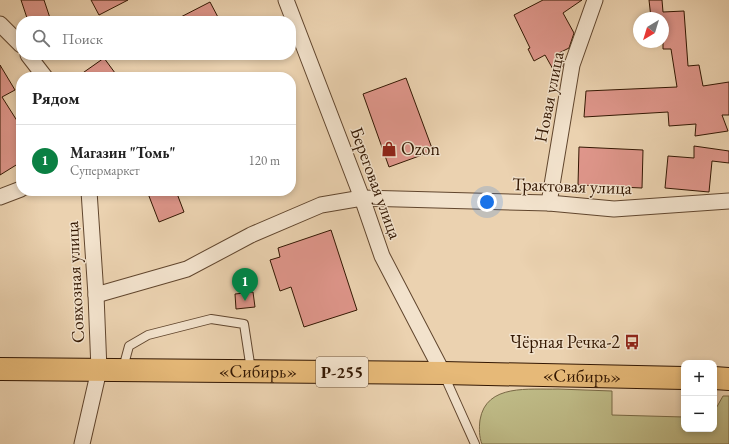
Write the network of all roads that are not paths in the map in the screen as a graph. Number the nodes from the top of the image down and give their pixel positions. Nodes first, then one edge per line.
1 (286, 0) edge
2 (595, 0) edge
3 (292, 16) edge
4 (0, 24) edge
5 (296, 26) edge
6 (16, 40) edge
7 (32, 60) edge
8 (41, 72) edge
9 (16, 191) edge
10 (88, 196) edge
11 (0, 197) edge
12 (362, 198) junction
13 (729, 201) edge
14 (549, 203) junction
15 (96, 295) junction
16 (0, 369) edge
17 (99, 370) junction
18 (122, 370) junction
19 (251, 371) junction
20 (443, 373) junction
21 (681, 378) edge
22 (717, 378) edge
23 (729, 379) edge
24 (82, 444) edge
25 (475, 444) edge

1 - 3 street, Береговая улица
2 - 14 street, Новая улица
4 - 6 street
5 - 12 street, Береговая улица
7 - 8 street
9 - 11 street
10 - 15 street, Совхозная улица
12 - 14 street, Трактовая улица
12 - 15 street, Трактовая улица
12 - 20 street, Береговая улица
13 - 14 street, Трактовая улица
15 - 17 street, Совхозная улица
16 - 17 highway, «Сибирь» / Р-255
17 - 18 highway, «Сибирь» / Р-255
17 - 24 street, Совхозная улица
18 - 19 highway, «Сибирь» / Р-255
18 - 19 lane
19 - 20 highway, «Сибирь» / Р-255
20 - 21 highway, «Сибирь» / Р-255
20 - 25 lane
22 - 23 highway

